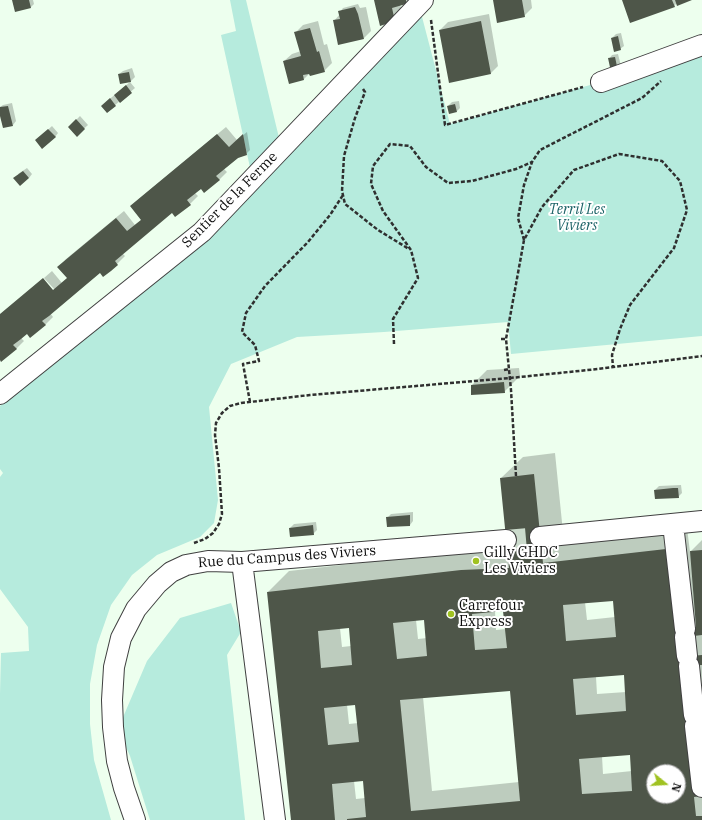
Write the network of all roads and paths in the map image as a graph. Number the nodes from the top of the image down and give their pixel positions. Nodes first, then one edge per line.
1 (427, 9) edge
2 (702, 45) edge
3 (672, 56) junction
4 (353, 73) junction
5 (601, 82) joint
6 (532, 162) junction
7 (343, 195) junction
8 (524, 240) junction
9 (411, 250) junction
10 (501, 339) dead end
11 (506, 339) junction
12 (394, 344) dead end
13 (702, 356) edge
14 (612, 367) junction
15 (509, 369) junction
16 (504, 370) dead end
17 (510, 378) junction
18 (0, 394) edge
19 (250, 402) junction
20 (516, 476) dead end
21 (702, 521) edge
22 (673, 524) junction
23 (213, 533) dead end
24 (540, 537) tunnel mouth
25 (506, 540) tunnel mouth
26 (242, 562) junction
27 (702, 787) edge
28 (135, 820) edge
29 (275, 820) edge

1 - 4 street, Sentier de la Ferme
1 - 5 path
2 - 3 street
3 - 5 street
3 - 6 path
4 - 7 path
4 - 18 street, Sentier de la Ferme
6 - 8 path
6 - 9 path
7 - 9 path
7 - 19 path
8 - 11 path
8 - 14 path
9 - 12 path
10 - 11 path
11 - 15 path
13 - 14 path
14 - 17 path
15 - 16 path
15 - 17 path
17 - 19 path
17 - 20 path
19 - 23 path
21 - 22 street
22 - 24 street
22 - 27 street
25 - 26 street, Rue du Campus des Viviers
26 - 28 street, Rue du Campus des Viviers
26 - 29 street

